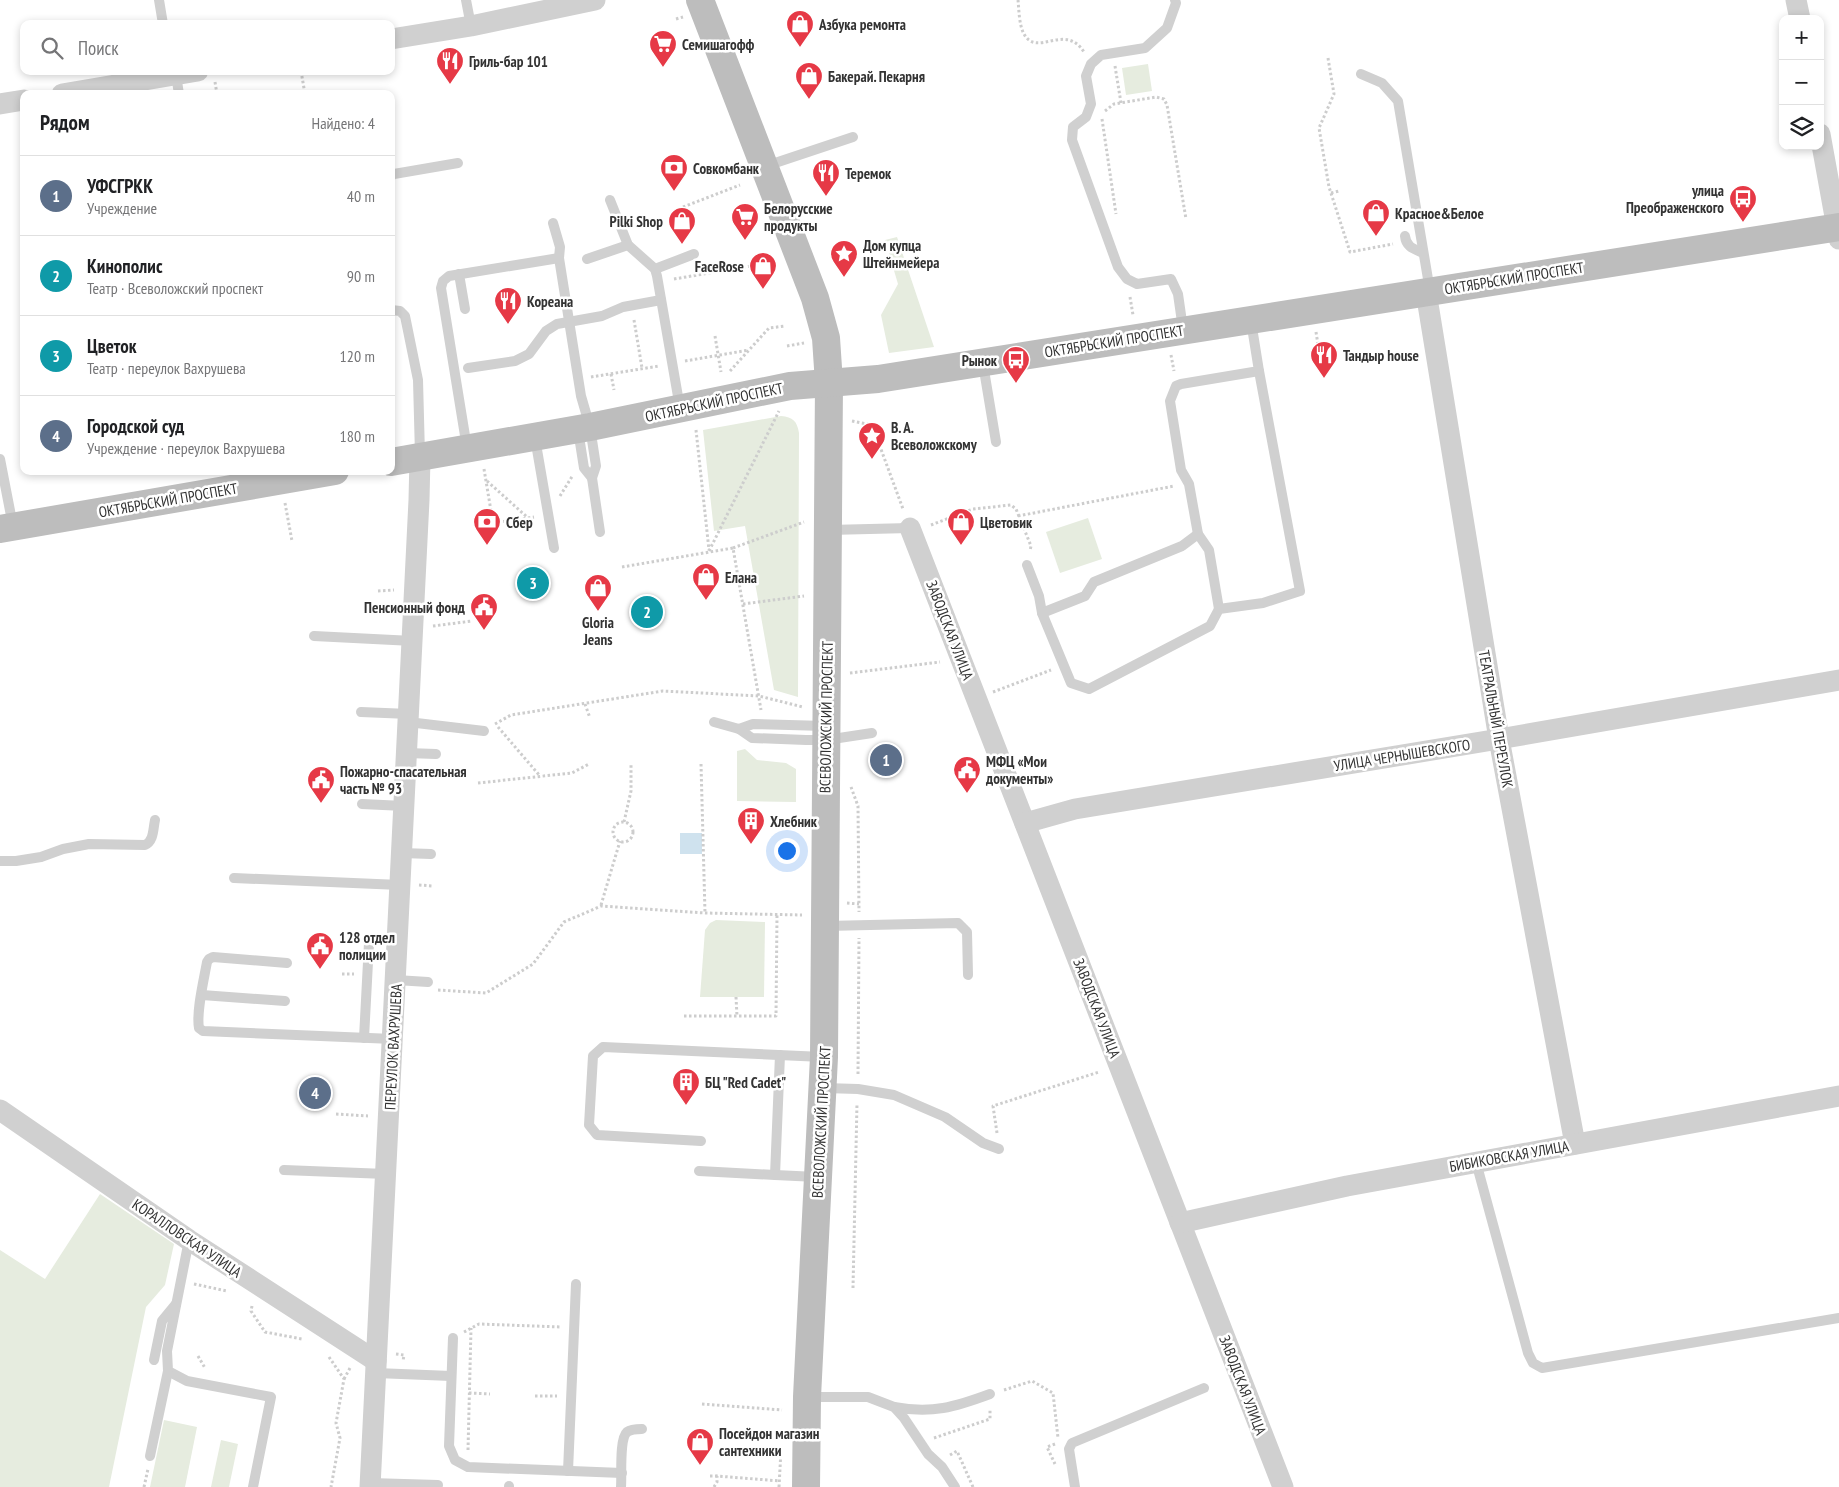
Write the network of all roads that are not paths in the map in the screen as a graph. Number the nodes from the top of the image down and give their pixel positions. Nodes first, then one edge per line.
1 (159, 0) edge
2 (466, 0) edge
3 (595, 0) edge
4 (700, 0) edge
5 (1175, 0) edge
6 (1796, 0) edge
7 (1799, 15) edge
8 (162, 20) edge
9 (471, 26) junction
10 (395, 38) edge
11 (1361, 74) dead end
12 (175, 79) edge
13 (78, 90) edge
14 (20, 101) edge
15 (0, 104) edge
16 (853, 137) dead end
17 (1823, 150) edge
18 (458, 163) dead end
19 (764, 166) junction
20 (395, 174) edge
21 (610, 200) dead end
22 (553, 223) dead end
23 (1838, 231) edge
24 (1405, 239) road end
25 (628, 245) junction
26 (1423, 253) junction
27 (694, 254) dead end
28 (559, 258) junction
29 (588, 259) dead end
30 (655, 270) junction
31 (459, 274) junction
32 (1426, 292) junction
33 (661, 300) junction
34 (465, 309) dead end
35 (395, 310) edge
36 (1251, 320) junction
37 (569, 322) junction
38 (1183, 330) junction
39 (983, 362) junction
40 (468, 368) dead end
41 (1259, 371) junction
42 (829, 383) junction
43 (688, 416) junction
44 (584, 428) junction
45 (535, 437) junction
46 (996, 442) dead end
47 (474, 447) junction
48 (420, 457) junction
49 (0, 458) edge
50 (395, 461) edge
51 (312, 475) edge
52 (818, 526) junction
53 (7, 528) edge
54 (911, 531) joint
55 (600, 532) dead end
56 (1198, 534) junction
57 (554, 548) dead end
58 (1027, 565) road end
59 (1219, 609) junction
60 (1042, 613) junction
61 (420, 634) junction
62 (314, 636) dead end
63 (1839, 680) edge
64 (361, 712) dead end
65 (409, 718) junction
66 (714, 722) dead end
67 (739, 729) junction
68 (484, 731) road end
69 (826, 733) junction
70 (872, 733) dead end
71 (1499, 739) junction
72 (407, 753) junction
73 (436, 754) dead end
74 (362, 804) dead end
75 (404, 806) junction
76 (154, 820) dead end
77 (1025, 823) junction
78 (402, 853) junction
79 (431, 854) dead end
80 (0, 861) edge
81 (234, 878) dead end
82 (400, 885) junction
83 (815, 920) junction
84 (369, 943) dead end
85 (287, 963) dead end
86 (968, 975) dead end
87 (396, 980) junction
88 (428, 982) dead end
89 (202, 995) junction
90 (285, 1001) dead end
91 (364, 1038) junction
92 (393, 1039) junction
93 (780, 1055) junction
94 (824, 1057) junction
95 (823, 1088) junction
96 (1839, 1096) edge
97 (0, 1110) edge
98 (701, 1141) dead end
99 (1575, 1144) junction
100 (999, 1149) road end
101 (1476, 1162) junction
102 (284, 1170) dead end
103 (699, 1171) dead end
104 (386, 1174) junction
105 (775, 1175) junction
106 (818, 1177) junction
107 (1180, 1223) junction
108 (189, 1240) junction
109 (576, 1284) dead end
110 (176, 1304) junction
111 (1839, 1318) edge
112 (453, 1338) road end
113 (154, 1360) dead end
114 (376, 1367) junction
115 (168, 1371) junction
116 (452, 1376) junction
117 (1204, 1388) dead end
118 (990, 1394) road end
119 (807, 1397) junction
120 (894, 1407) junction
121 (642, 1429) dead end
122 (150, 1456) dead end
123 (568, 1471) junction
124 (622, 1474) junction
125 (370, 1485) edge
126 (438, 1485) dead end
127 (253, 1487) edge
128 (621, 1487) edge
129 (806, 1487) edge
130 (955, 1487) edge
131 (1075, 1487) edge
132 (1283, 1487) edge

1 - 8 lane
2 - 9 lane
3 - 9 street
4 - 19 street, ВСЕВОЛОЖСКИЙ ПРОСПЕКТ
5 - 38 lane
6 - 7 street
9 - 10 street
11 - 26 lane
12 - 13 street
14 - 15 street
16 - 19 lane
17 - 23 street
18 - 20 lane
19 - 42 street, ВСЕВОЛОЖСКИЙ ПРОСПЕКТ
21 - 25 lane
22 - 28 lane
23 - 32 street, ОКТЯБРЬСКИЙ ПРОСПЕКТ
24 - 26 lane
25 - 29 lane
25 - 30 lane
26 - 32 lane
27 - 30 lane
28 - 31 lane
28 - 37 lane
30 - 33 lane
31 - 34 lane
31 - 47 lane
32 - 36 street, ОКТЯБРЬСКИЙ ПРОСПЕКТ
32 - 71 street, ТЕАТРАЛЬНЫЙ ПЕРЕУЛОК
33 - 37 lane
33 - 43 lane
35 - 48 lane
36 - 38 street, ОКТЯБРЬСКИЙ ПРОСПЕКТ
36 - 41 lane
37 - 40 lane
37 - 44 lane
38 - 39 street, ОКТЯБРЬСКИЙ ПРОСПЕКТ
39 - 42 street, ОКТЯБРЬСКИЙ ПРОСПЕКТ
39 - 46 lane
41 - 56 lane
41 - 59 lane
42 - 43 street, ОКТЯБРЬСКИЙ ПРОСПЕКТ
42 - 52 street, ВСЕВОЛОЖСКИЙ ПРОСПЕКТ
43 - 44 street, ОКТЯБРЬСКИЙ ПРОСПЕКТ
44 - 45 street, ОКТЯБРЬСКИЙ ПРОСПЕКТ
44 - 55 lane
45 - 47 street, ОКТЯБРЬСКИЙ ПРОСПЕКТ
45 - 57 lane
47 - 48 street, ОКТЯБРЬСКИЙ ПРОСПЕКТ
48 - 50 street, ОКТЯБРЬСКИЙ ПРОСПЕКТ
48 - 61 street, ПЕРЕУЛОК ВАХРУШЕВА
49 - 53 lane
51 - 53 street, ОКТЯБРЬСКИЙ ПРОСПЕКТ
52 - 54 lane
52 - 69 street, ВСЕВОЛОЖСКИЙ ПРОСПЕКТ
54 - 77 street, ЗАВОДСКАЯ УЛИЦА
56 - 59 lane
56 - 60 lane
58 - 60 lane
59 - 60 lane
61 - 62 lane
61 - 65 street, ПЕРЕУЛОК ВАХРУШЕВА
63 - 71 street, УЛИЦА ЧЕРНЫШЕВСКОГО
64 - 65 lane
65 - 68 lane
65 - 72 street, ПЕРЕУЛОК ВАХРУШЕВА
66 - 67 lane
67 - 69 lane
67 - 69 lane
69 - 70 lane
69 - 83 street, ВСЕВОЛОЖСКИЙ ПРОСПЕКТ
71 - 77 street, УЛИЦА ЧЕРНЫШЕВСКОГО
71 - 99 street, ТЕАТРАЛЬНЫЙ ПЕРЕУЛОК
72 - 73 lane
72 - 75 street, ПЕРЕУЛОК ВАХРУШЕВА
74 - 75 lane
75 - 78 street, ПЕРЕУЛОК ВАХРУШЕВА
76 - 80 lane
77 - 107 street, ЗАВОДСКАЯ УЛИЦА
78 - 79 lane
78 - 82 street, ПЕРЕУЛОК ВАХРУШЕВА
81 - 82 lane
82 - 87 street, ПЕРЕУЛОК ВАХРУШЕВА
83 - 86 lane
83 - 94 street, ВСЕВОЛОЖСКИЙ ПРОСПЕКТ
84 - 91 lane
85 - 89 lane
87 - 88 lane
87 - 92 street, ПЕРЕУЛОК ВАХРУШЕВА
89 - 90 lane
89 - 91 lane
91 - 92 lane
92 - 104 street, ПЕРЕУЛОК ВАХРУШЕВА
93 - 94 lane
93 - 98 lane
93 - 105 lane
94 - 95 street, ВСЕВОЛОЖСКИЙ ПРОСПЕКТ
95 - 100 lane
95 - 106 street, ВСЕВОЛОЖСКИЙ ПРОСПЕКТ
96 - 99 street, БИБИКОВСКАЯ УЛИЦА
97 - 108 street, КОРАЛЛОВСКАЯ УЛИЦА
99 - 101 street, БИБИКОВСКАЯ УЛИЦА
101 - 107 street, БИБИКОВСКАЯ УЛИЦА
101 - 111 lane
102 - 104 lane
103 - 105 lane
104 - 114 street, ПЕРЕУЛОК ВАХРУШЕВА
105 - 106 lane
106 - 119 street, ВСЕВОЛОЖСКИЙ ПРОСПЕКТ
107 - 132 street, ЗАВОДСКАЯ УЛИЦА
108 - 110 lane
108 - 114 street, КОРАЛЛОВСКАЯ УЛИЦА
109 - 123 lane
110 - 113 lane
110 - 115 lane
112 - 116 lane
114 - 116 lane
114 - 125 street, ПЕРЕУЛОК ВАХРУШЕВА
115 - 122 lane
115 - 127 lane
116 - 123 lane
117 - 131 lane
118 - 120 lane
119 - 120 lane
119 - 129 street, ВСЕВОЛОЖСКИЙ ПРОСПЕКТ
120 - 130 lane
121 - 124 lane
123 - 124 lane
124 - 128 lane
125 - 126 lane

